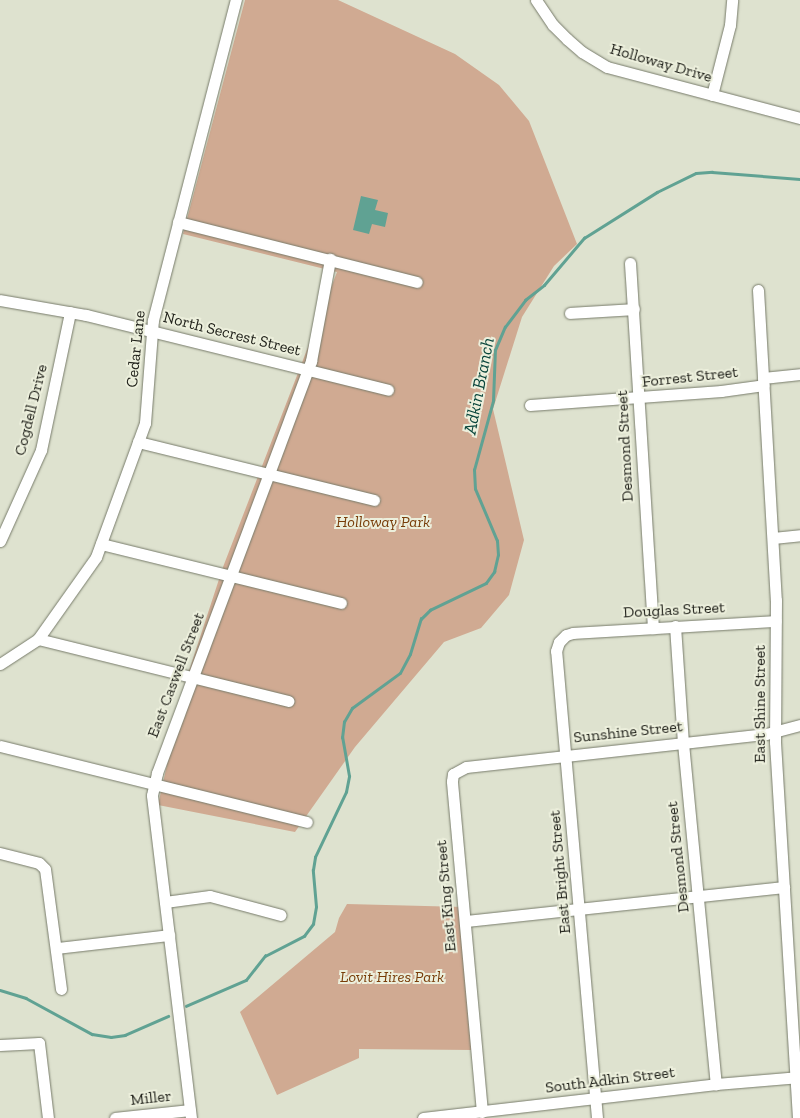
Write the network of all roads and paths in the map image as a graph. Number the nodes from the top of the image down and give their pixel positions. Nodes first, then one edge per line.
1 (236, 0) edge
2 (536, 0) edge
3 (732, 0) edge
4 (712, 95) junction
5 (800, 118) edge
6 (178, 222) junction
7 (330, 259) junction
8 (630, 263) dead end
9 (417, 282) dead end
10 (758, 290) dead end
11 (0, 300) edge
12 (634, 310) junction
13 (70, 312) junction
14 (570, 313) dead end
15 (152, 331) junction
16 (308, 370) junction
17 (800, 374) edge
18 (763, 381) junction
19 (388, 390) dead end
20 (639, 398) junction
21 (530, 405) dead end
22 (138, 442) junction
23 (270, 474) junction
24 (374, 500) dead end
25 (800, 535) edge
26 (773, 538) junction
27 (0, 541) edge
28 (101, 544) junction
29 (231, 576) junction
30 (341, 602) dead end
31 (776, 621) junction
32 (675, 626) junction
33 (652, 628) junction
34 (573, 633) joint
35 (38, 639) junction
36 (0, 664) edge
37 (193, 678) junction
38 (288, 701) dead end
39 (800, 726) edge
40 (776, 731) junction
41 (683, 743) junction
42 (0, 746) edge
43 (566, 755) junction
44 (459, 769) joint
45 (154, 784) junction
46 (307, 822) dead end
47 (0, 853) edge
48 (784, 887) junction
49 (698, 897) junction
50 (165, 902) junction
51 (579, 909) junction
52 (281, 915) dead end
53 (466, 921) junction
54 (169, 935) junction
55 (57, 948) junction
56 (61, 989) dead end
57 (0, 1045) edge
58 (798, 1077) edge
59 (716, 1084) junction
60 (596, 1098) junction
61 (482, 1112) junction
62 (190, 1114) edge
63 (453, 1116) edge
64 (48, 1118) edge
65 (115, 1118) edge
66 (423, 1118) edge
67 (598, 1118) edge
68 (798, 1118) edge

1 - 6 street, Cedar Lane
2 - 4 street, Holloway Drive
3 - 4 street
4 - 5 street, Holloway Drive
6 - 7 street
6 - 15 street, Cedar Lane
7 - 9 street
7 - 16 street, East Caswell Street
8 - 12 street, Desmond Street
10 - 18 street, East Shine Street
11 - 13 street, North Secrest Street
12 - 14 street
12 - 20 street, Desmond Street
13 - 15 street, North Secrest Street
13 - 27 street, Cogdell Drive
15 - 16 street, North Secrest Street
15 - 22 street, Cedar Lane
16 - 19 street, North Secrest Street
16 - 23 street, East Caswell Street
17 - 18 street, Forrest Street
18 - 20 street, Forrest Street
18 - 26 street, East Shine Street
20 - 21 street, Forrest Street
20 - 33 street, Desmond Street
22 - 23 street
22 - 28 street, Cedar Lane
23 - 24 street
23 - 29 street, East Caswell Street
25 - 26 street
26 - 31 street, East Shine Street
28 - 29 street
28 - 35 street, Cedar Lane
29 - 30 street
29 - 37 street, East Caswell Street
31 - 32 street, Douglas Street
31 - 40 street, East Shine Street
32 - 33 street, Douglas Street
32 - 41 street, Desmond Street
33 - 34 street, Douglas Street
34 - 43 street, East Bright Street
35 - 36 street, Cedar Lane
35 - 37 street
37 - 38 street
37 - 45 street, East Caswell Street
39 - 40 street, Sunshine Street
40 - 41 street, Sunshine Street
40 - 48 street, East Shine Street
41 - 43 street, Sunshine Street
41 - 49 street, Desmond Street
42 - 45 street
43 - 44 street, Sunshine Street
43 - 51 street, East Bright Street
44 - 53 street, East King Street
45 - 46 street
45 - 50 street, East Caswell Street
47 - 55 street
48 - 49 street
48 - 58 street, East Shine Street
49 - 51 street
49 - 59 street, Desmond Street
50 - 52 street
50 - 54 street, East Caswell Street
51 - 53 street
51 - 60 street, East Bright Street
53 - 61 street, East King Street
54 - 55 street
54 - 62 street, East Caswell Street
55 - 56 street
57 - 64 street
58 - 59 street, South Adkin Street
58 - 68 street, East Shine Street
59 - 60 street, South Adkin Street
60 - 61 street, South Adkin Street
60 - 67 street, East Bright Street
61 - 63 street, South Adkin Street
62 - 65 street, Miller
63 - 66 street, South Adkin Street

